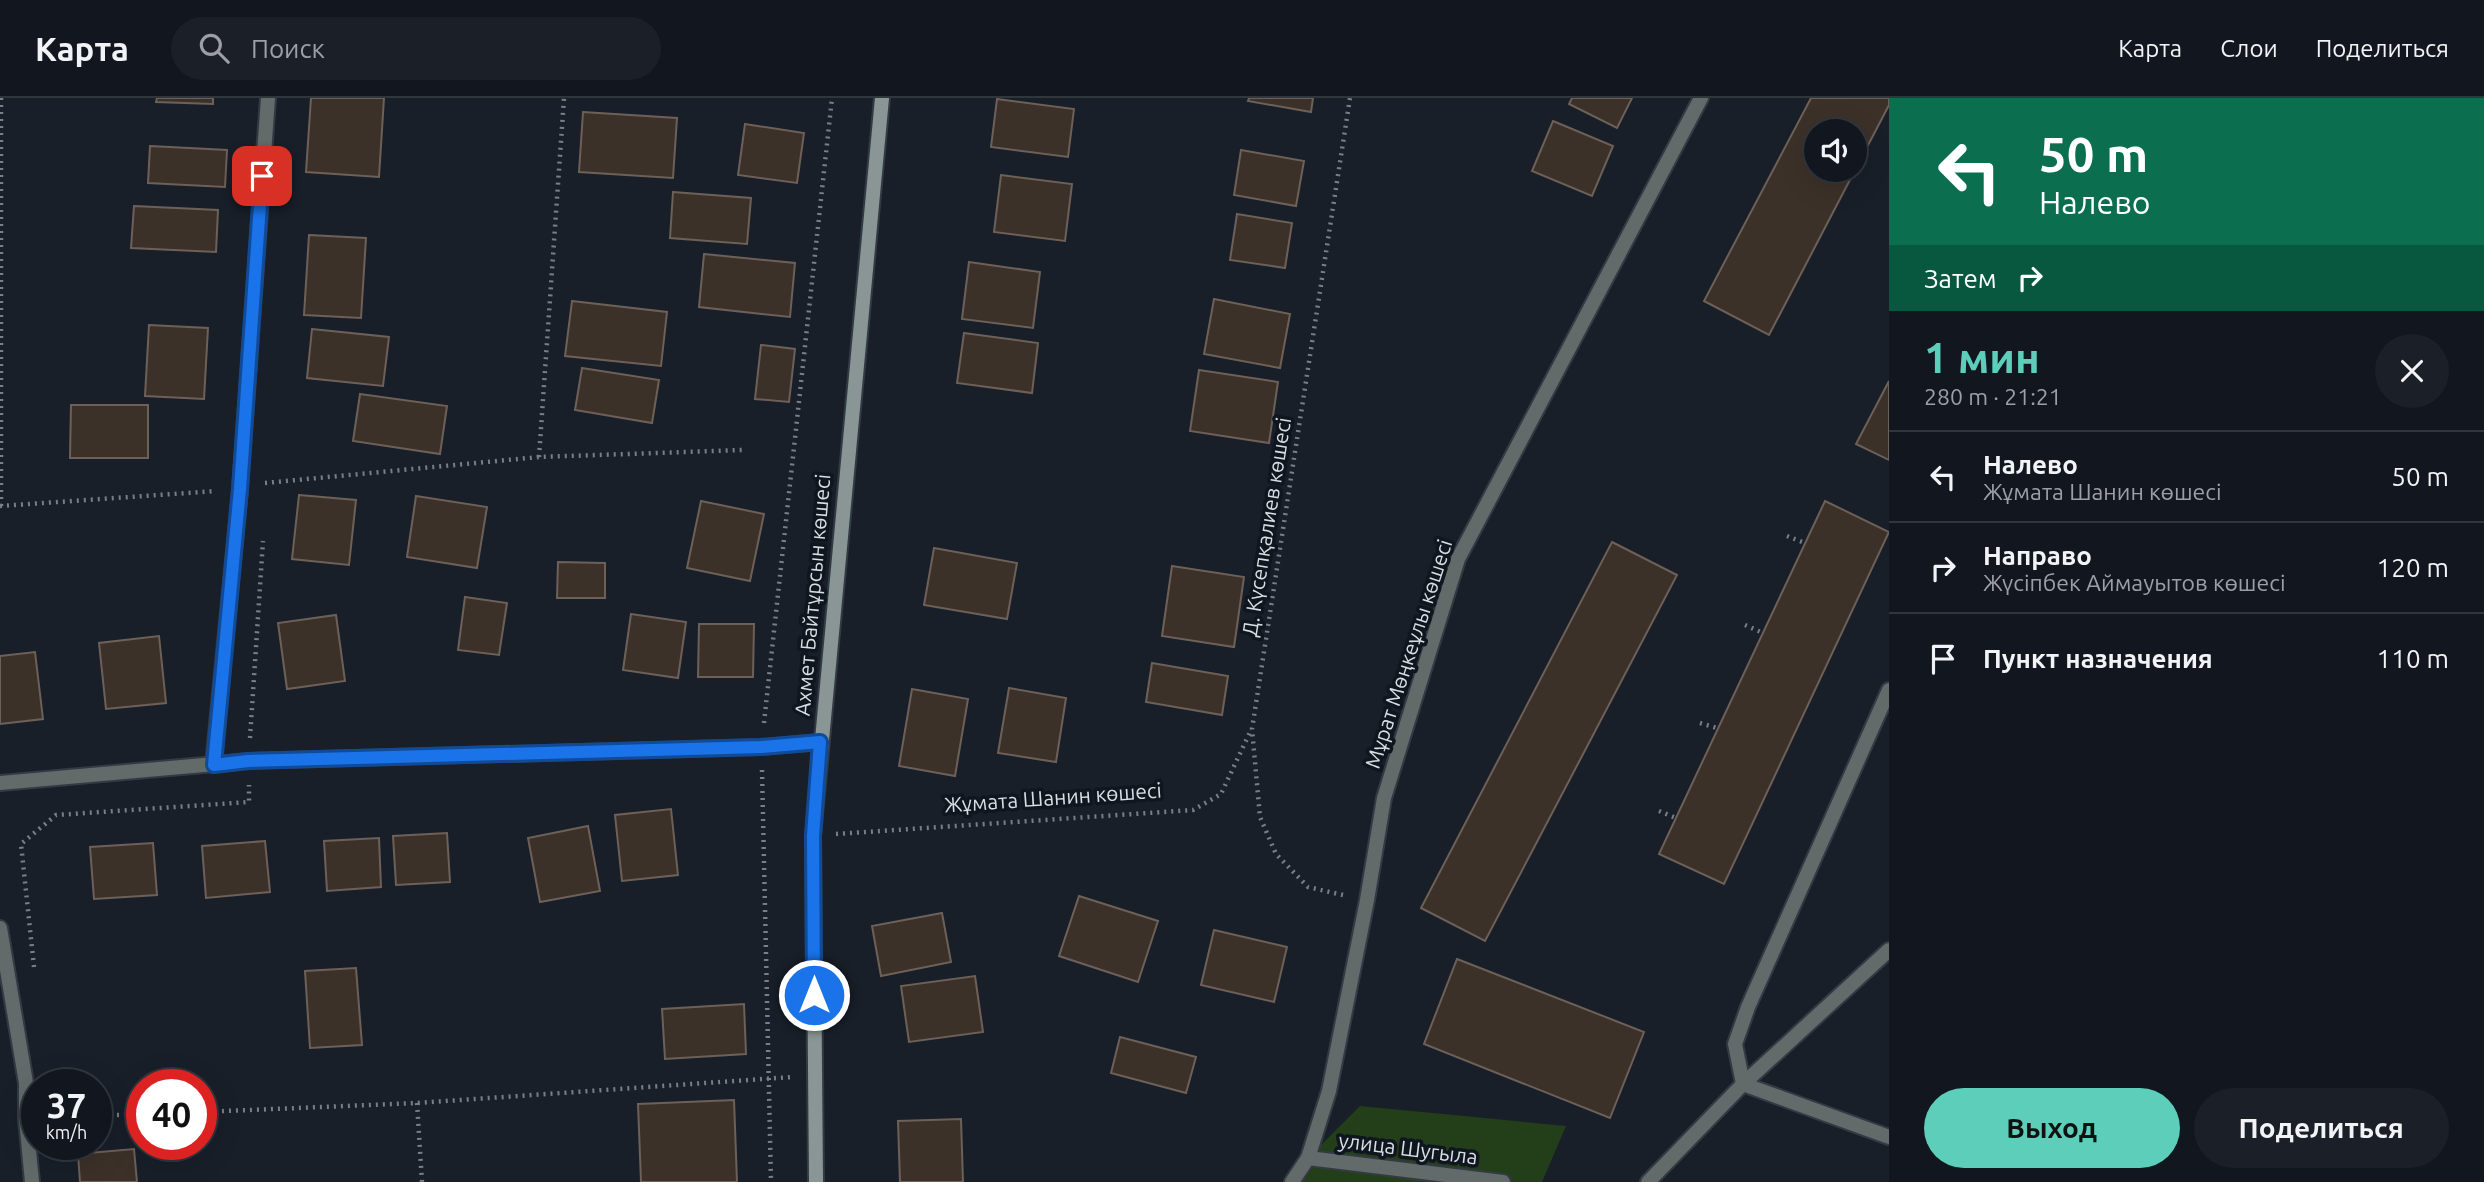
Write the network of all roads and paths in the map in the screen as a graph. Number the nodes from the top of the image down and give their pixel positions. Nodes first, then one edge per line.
1 (1, 98) edge
2 (268, 98) edge
3 (564, 98) edge
4 (832, 98) edge
5 (882, 98) edge
6 (1350, 98) edge
7 (1701, 98) edge
8 (743, 450) dead end
9 (539, 457) junction
10 (267, 469) dead end
11 (267, 483) junction
12 (240, 489) junction
13 (0, 506) edge
14 (1787, 536) dead end
15 (263, 539) dead end
16 (1805, 543) dead end
17 (1745, 625) dead end
18 (1763, 633) dead end
19 (1889, 690) edge
20 (1700, 723) dead end
21 (1717, 728) dead end
22 (1252, 729) junction
23 (820, 742) junction
24 (761, 747) junction
25 (248, 761) junction
26 (214, 765) junction
27 (0, 783) edge
28 (1659, 811) dead end
29 (1676, 818) dead end
30 (813, 836) junction
31 (1367, 900) junction
32 (0, 928) edge
33 (1889, 950) edge
34 (35, 976) dead end
35 (814, 1075) junction
36 (768, 1078) junction
37 (1743, 1084) junction
38 (417, 1103) junction
39 (217, 1111) edge
40 (1889, 1137) edge
41 (1308, 1158) junction
42 (32, 1182) edge
43 (422, 1182) edge
44 (771, 1182) edge
45 (816, 1182) edge
46 (1292, 1182) edge
47 (1503, 1182) edge
48 (1648, 1182) edge

1 - 13 path
2 - 12 street
3 - 9 path
4 - 24 path
5 - 23 street, Ахмет Байтұрсын көшесі
6 - 22 path, Д. Күсепқалиев көшесі
7 - 31 street, Мұрат Мөңкеұлы көшесі
8 - 9 path
9 - 11 path
10 - 11 path
11 - 12 path
12 - 13 path
12 - 26 street
14 - 16 path
15 - 25 path
17 - 18 path
19 - 37 street
20 - 21 path
22 - 30 path, Жұмата Шанин көшесі
22 - 31 path, Д. Күсепқалиев көшесі
23 - 24 street
23 - 30 street, Ахмет Байтұрсын көшесі
24 - 25 street
24 - 36 path
25 - 26 street
25 - 34 path
26 - 27 street
28 - 29 path
30 - 35 street, Ахмет Байтұрсын көшесі
31 - 41 street, Мұрат Мөңкеұлы көшесі
32 - 42 street
33 - 37 street
35 - 36 path
35 - 45 street, Ахмет Байтұрсын көшесі
36 - 38 path
36 - 44 path
37 - 40 street
37 - 48 street
38 - 39 path
38 - 43 path
41 - 46 street, Мұрат Мөңкеұлы көшесі
41 - 47 street, улица Шугыла

